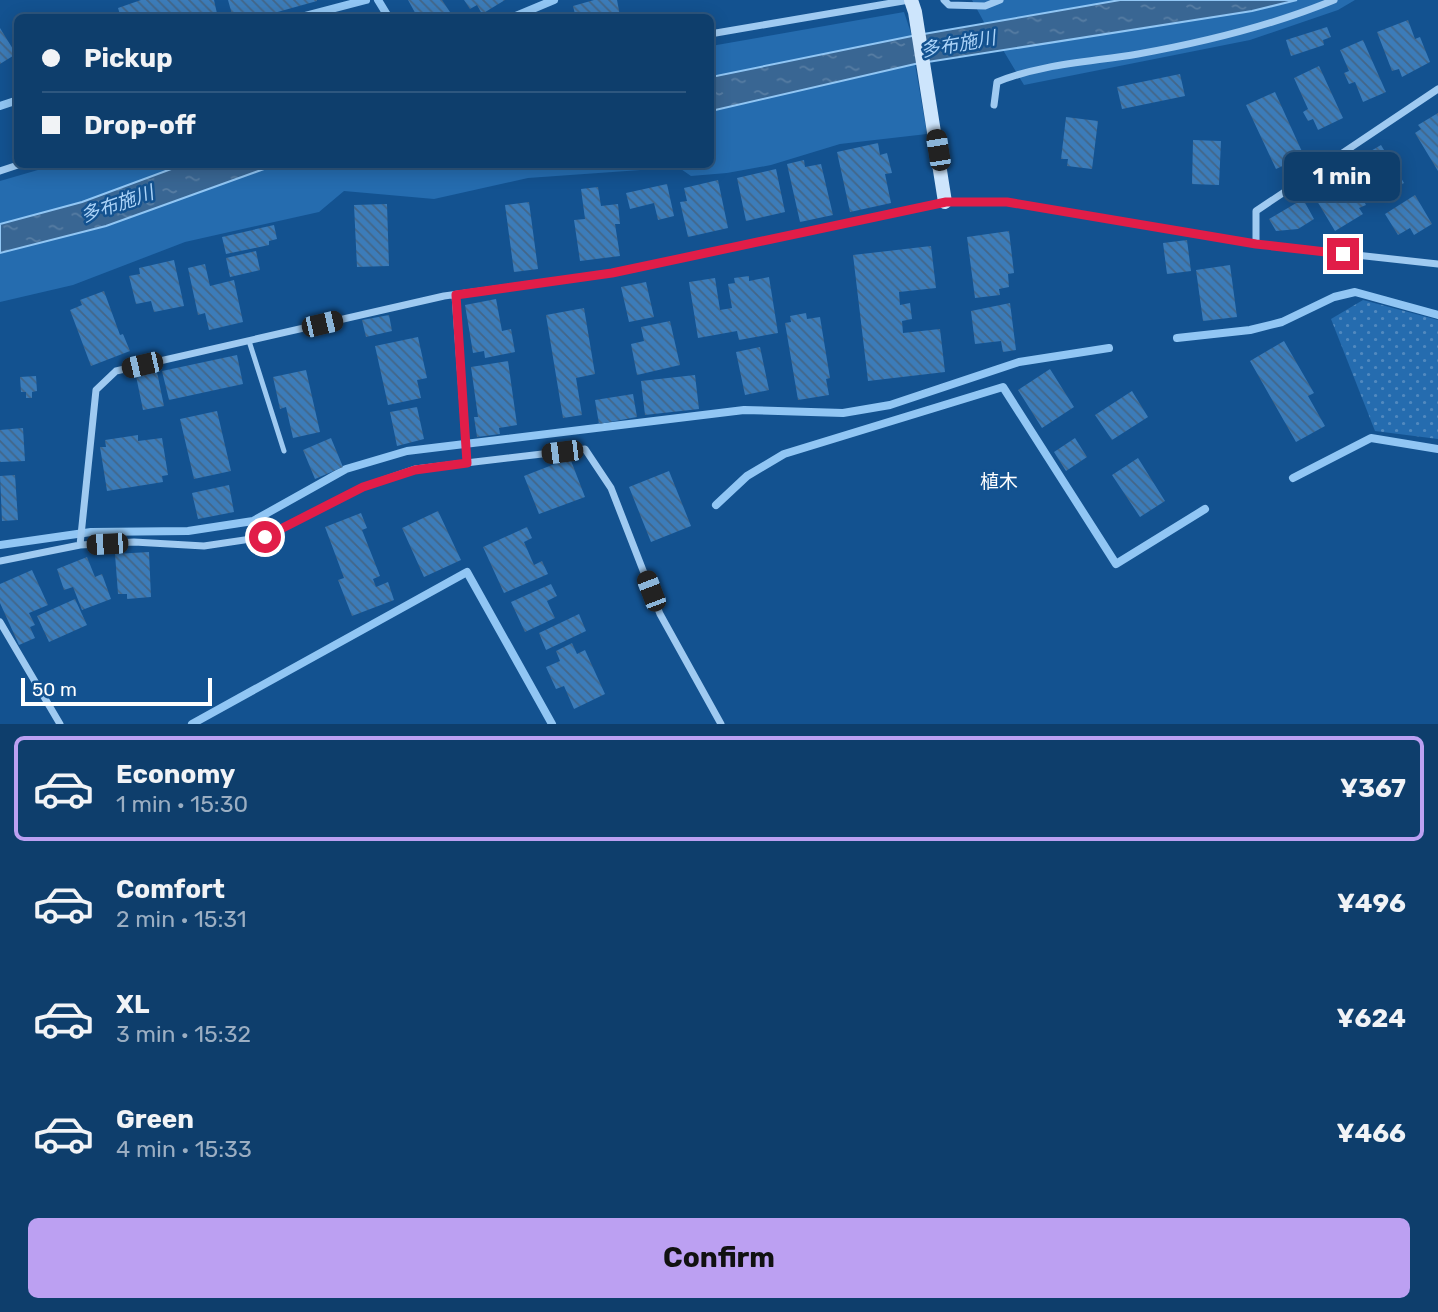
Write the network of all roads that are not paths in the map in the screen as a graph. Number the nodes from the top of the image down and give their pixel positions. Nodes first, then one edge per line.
1 (944, 0) edge
2 (1000, 0) edge
3 (1334, 0) edge
4 (912, 4) edge
5 (714, 33) edge
6 (1438, 89) edge
7 (993, 105) dead end
8 (946, 202) junction
9 (1256, 244) junction
10 (1438, 264) edge
11 (456, 295) junction
12 (248, 341) junction
13 (284, 451) dead end
14 (467, 463) junction
15 (80, 545) junction
16 (0, 561) edge
17 (0, 622) edge
18 (60, 724) edge
19 (721, 724) edge

1 - 2 street
3 - 7 street
4 - 5 street
4 - 8 street
6 - 9 street
8 - 9 street
8 - 11 street
9 - 10 street
11 - 12 street
11 - 14 street
12 - 13 lane
12 - 15 street
14 - 15 street
14 - 19 street
15 - 16 street
17 - 18 street

